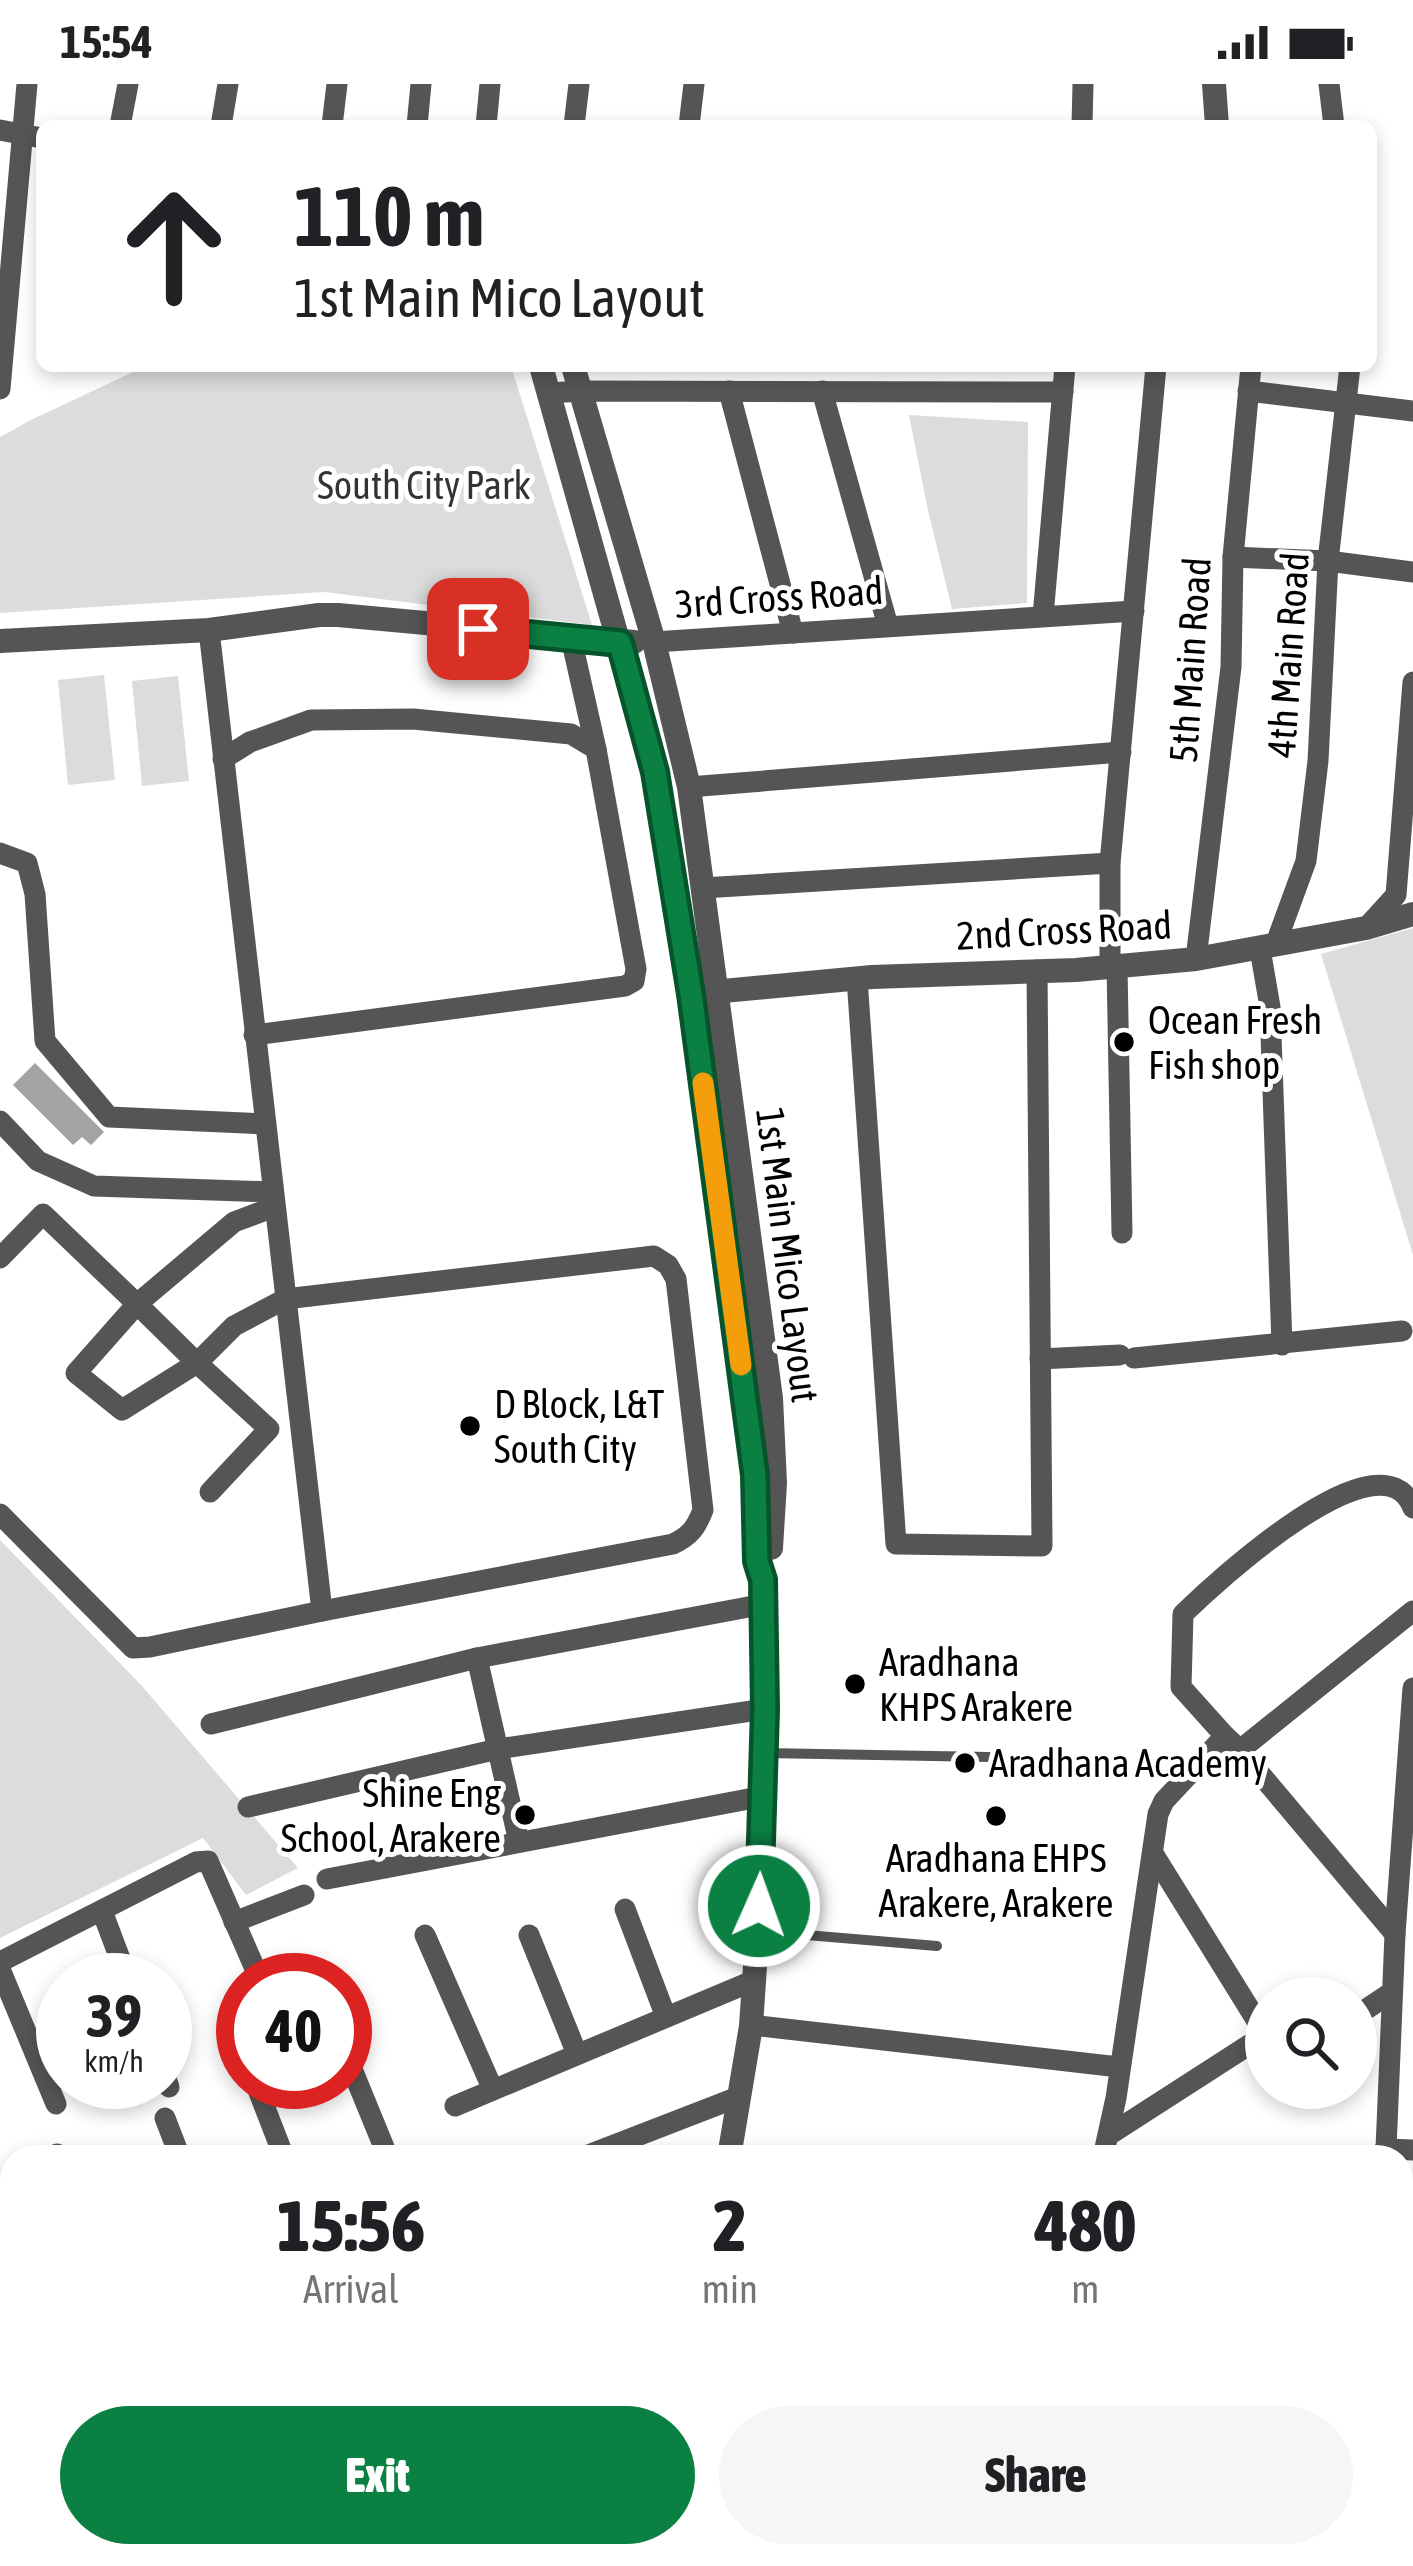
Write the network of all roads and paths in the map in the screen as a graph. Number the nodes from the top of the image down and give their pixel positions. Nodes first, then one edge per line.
1 (27, 84) edge
2 (128, 84) edge
3 (228, 84) edge
4 (337, 84) edge
5 (421, 84) edge
6 (490, 84) edge
7 (579, 84) edge
8 (694, 84) edge
9 (1083, 84) edge
10 (1214, 84) edge
11 (1329, 84) edge
12 (121, 120) edge
13 (221, 120) edge
14 (333, 120) edge
15 (418, 120) edge
16 (487, 120) edge
17 (575, 120) edge
18 (690, 120) edge
19 (1082, 120) edge
20 (1217, 120) edge
21 (1333, 120) edge
22 (21, 134) edge
23 (543, 372) edge
24 (1065, 372) edge
25 (1155, 372) edge
26 (1251, 372) edge
27 (1349, 372) edge
28 (577, 378) edge
29 (0, 389) edge
30 (729, 391) junction
31 (821, 391) junction
32 (1249, 391) junction
33 (1063, 392) junction
34 (549, 393) junction
35 (1346, 402) junction
36 (1413, 411) edge
37 (1233, 557) junction
38 (1328, 561) junction
39 (1413, 572) edge
40 (1134, 611) junction
41 (1043, 616) junction
42 (887, 626) junction
43 (208, 630) junction
44 (793, 633) junction
45 (571, 638) junction
46 (0, 641) edge
47 (655, 642) junction
48 (620, 643) junction
49 (1413, 682) edge
50 (596, 748) junction
51 (1121, 752) junction
52 (223, 760) junction
53 (689, 787) junction
54 (0, 854) edge
55 (1110, 863) junction
56 (703, 888) junction
57 (1413, 914) edge
58 (1366, 928) junction
59 (1268, 946) junction
60 (1196, 959) junction
61 (1114, 967) junction
62 (1037, 970) junction
63 (857, 978) junction
64 (702, 993) junction
65 (254, 1035) junction
66 (0, 1121) edge
67 (265, 1124) junction
68 (274, 1200) junction
69 (1122, 1233) dead end
70 (0, 1258) edge
71 (285, 1299) junction
72 (136, 1304) junction
73 (1402, 1331) dead end
74 (1282, 1345) junction
75 (1040, 1359) junction
76 (197, 1363) junction
77 (210, 1492) dead end
78 (1413, 1508) edge
79 (0, 1514) edge
80 (763, 1592) junction
81 (322, 1611) junction
82 (1413, 1611) edge
83 (477, 1658) junction
84 (1413, 1688) edge
85 (765, 1709) junction
86 (211, 1724) dead end
87 (1232, 1743) junction
88 (498, 1750) junction
89 (764, 1753) junction
90 (989, 1756) dead end
91 (764, 1796) junction
92 (248, 1807) dead end
93 (519, 1842) junction
94 (1154, 1855) junction
95 (328, 1879) dead end
96 (304, 1894) dead end
97 (625, 1910) dead end
98 (102, 1911) junction
99 (234, 1922) junction
100 (758, 1931) junction
101 (1395, 1934) junction
102 (425, 1935) dead end
103 (529, 1935) dead end
104 (937, 1946) dead end
105 (118, 1953) edge
106 (248, 1953) edge
107 (0, 1966) edge
108 (754, 1980) junction
109 (1392, 1992) junction
110 (1245, 2002) edge
111 (1377, 2002) edge
112 (666, 2017) junction
113 (751, 2025) junction
114 (1245, 2048) edge
115 (577, 2054) junction
116 (36, 2055) edge
117 (1119, 2067) junction
118 (493, 2090) junction
119 (738, 2097) junction
120 (454, 2106) dead end
121 (265, 2109) edge
122 (368, 2109) edge
123 (165, 2118) dead end
124 (175, 2145) edge
125 (279, 2145) edge
126 (383, 2145) edge
127 (615, 2145) edge
128 (731, 2145) edge
129 (1106, 2145) edge
130 (1107, 2145) edge
131 (1382, 2145) edge

1 - 22 street
2 - 12 street
3 - 13 street
4 - 14 street
5 - 15 street
6 - 16 street
7 - 17 street
8 - 18 street
9 - 19 street
10 - 20 street
11 - 21 street
22 - 29 street
23 - 34 street, 1st Main Mico Layout
24 - 33 street
25 - 40 street
26 - 32 street, 5th Main Road
27 - 35 street, 4th Main Road
28 - 30 street
28 - 34 street
28 - 47 street, 1st Main Mico Layout
30 - 31 street
30 - 44 street
31 - 33 street
31 - 42 street
32 - 35 street
32 - 37 street, 5th Main Road
33 - 41 street
34 - 48 street, 1st Main Mico Layout
35 - 36 street
35 - 38 street, 4th Main Road
37 - 38 street
37 - 60 street, 5th Main Road
38 - 39 street
38 - 59 street, 4th Main Road
40 - 41 street, 3rd Cross Road
40 - 51 street
41 - 42 street, 3rd Cross Road
42 - 44 street, 3rd Cross Road
43 - 45 street, 3rd Cross Road
43 - 46 street, 3rd Cross Road
43 - 52 street
44 - 47 street, 3rd Cross Road
45 - 48 street, 3rd Cross Road
45 - 50 street
47 - 48 street, 3rd Cross Road
47 - 53 street, 1st Main Mico Layout
48 - 64 street, 1st Main Mico Layout
49 - 58 street
50 - 52 street
50 - 65 street
51 - 53 street
51 - 55 street
52 - 65 street
53 - 56 street, 1st Main Mico Layout
54 - 67 street
55 - 56 street
55 - 61 street
56 - 64 street, 1st Main Mico Layout
57 - 58 street, 2nd Cross Road
58 - 59 street, 2nd Cross Road
59 - 60 street, 2nd Cross Road
59 - 74 street
60 - 61 street, 2nd Cross Road
61 - 62 street, 2nd Cross Road
61 - 69 street
62 - 63 street, 2nd Cross Road
62 - 75 street
63 - 64 street, 2nd Cross Road
63 - 75 street
64 - 80 street, 1st Main Mico Layout
65 - 67 street
66 - 68 street
67 - 68 street
68 - 71 street
68 - 72 street
70 - 72 street
71 - 76 street
71 - 81 street
71 - 81 street
72 - 76 street
72 - 76 street
73 - 74 street
74 - 75 street
76 - 77 street
78 - 87 street
79 - 81 street
80 - 83 street
80 - 85 street, 1st Main Mico Layout
82 - 87 street
83 - 86 street
83 - 88 street
84 - 101 street
85 - 88 street
85 - 89 street, 1st Main Mico Layout
87 - 94 street
87 - 101 street
88 - 92 street
88 - 93 street
89 - 90 lane
89 - 91 street, 1st Main Mico Layout
91 - 93 street
91 - 100 street, 1st Main Mico Layout
93 - 95 street
94 - 110 street
94 - 117 street
96 - 99 street
97 - 112 street
98 - 99 street
98 - 105 street
98 - 107 street
99 - 106 street
100 - 104 lane
100 - 108 street, 1st Main Mico Layout
101 - 109 street
102 - 118 street
103 - 115 street
107 - 116 street
108 - 112 street
108 - 113 street, 1st Main Mico Layout
109 - 111 street
109 - 131 street
112 - 115 street
113 - 117 street
113 - 119 street, 1st Main Mico Layout
114 - 130 street
115 - 118 street
117 - 129 street
118 - 120 street
119 - 127 street
119 - 128 street, 1st Main Mico Layout
121 - 125 street
122 - 126 street
123 - 124 street

